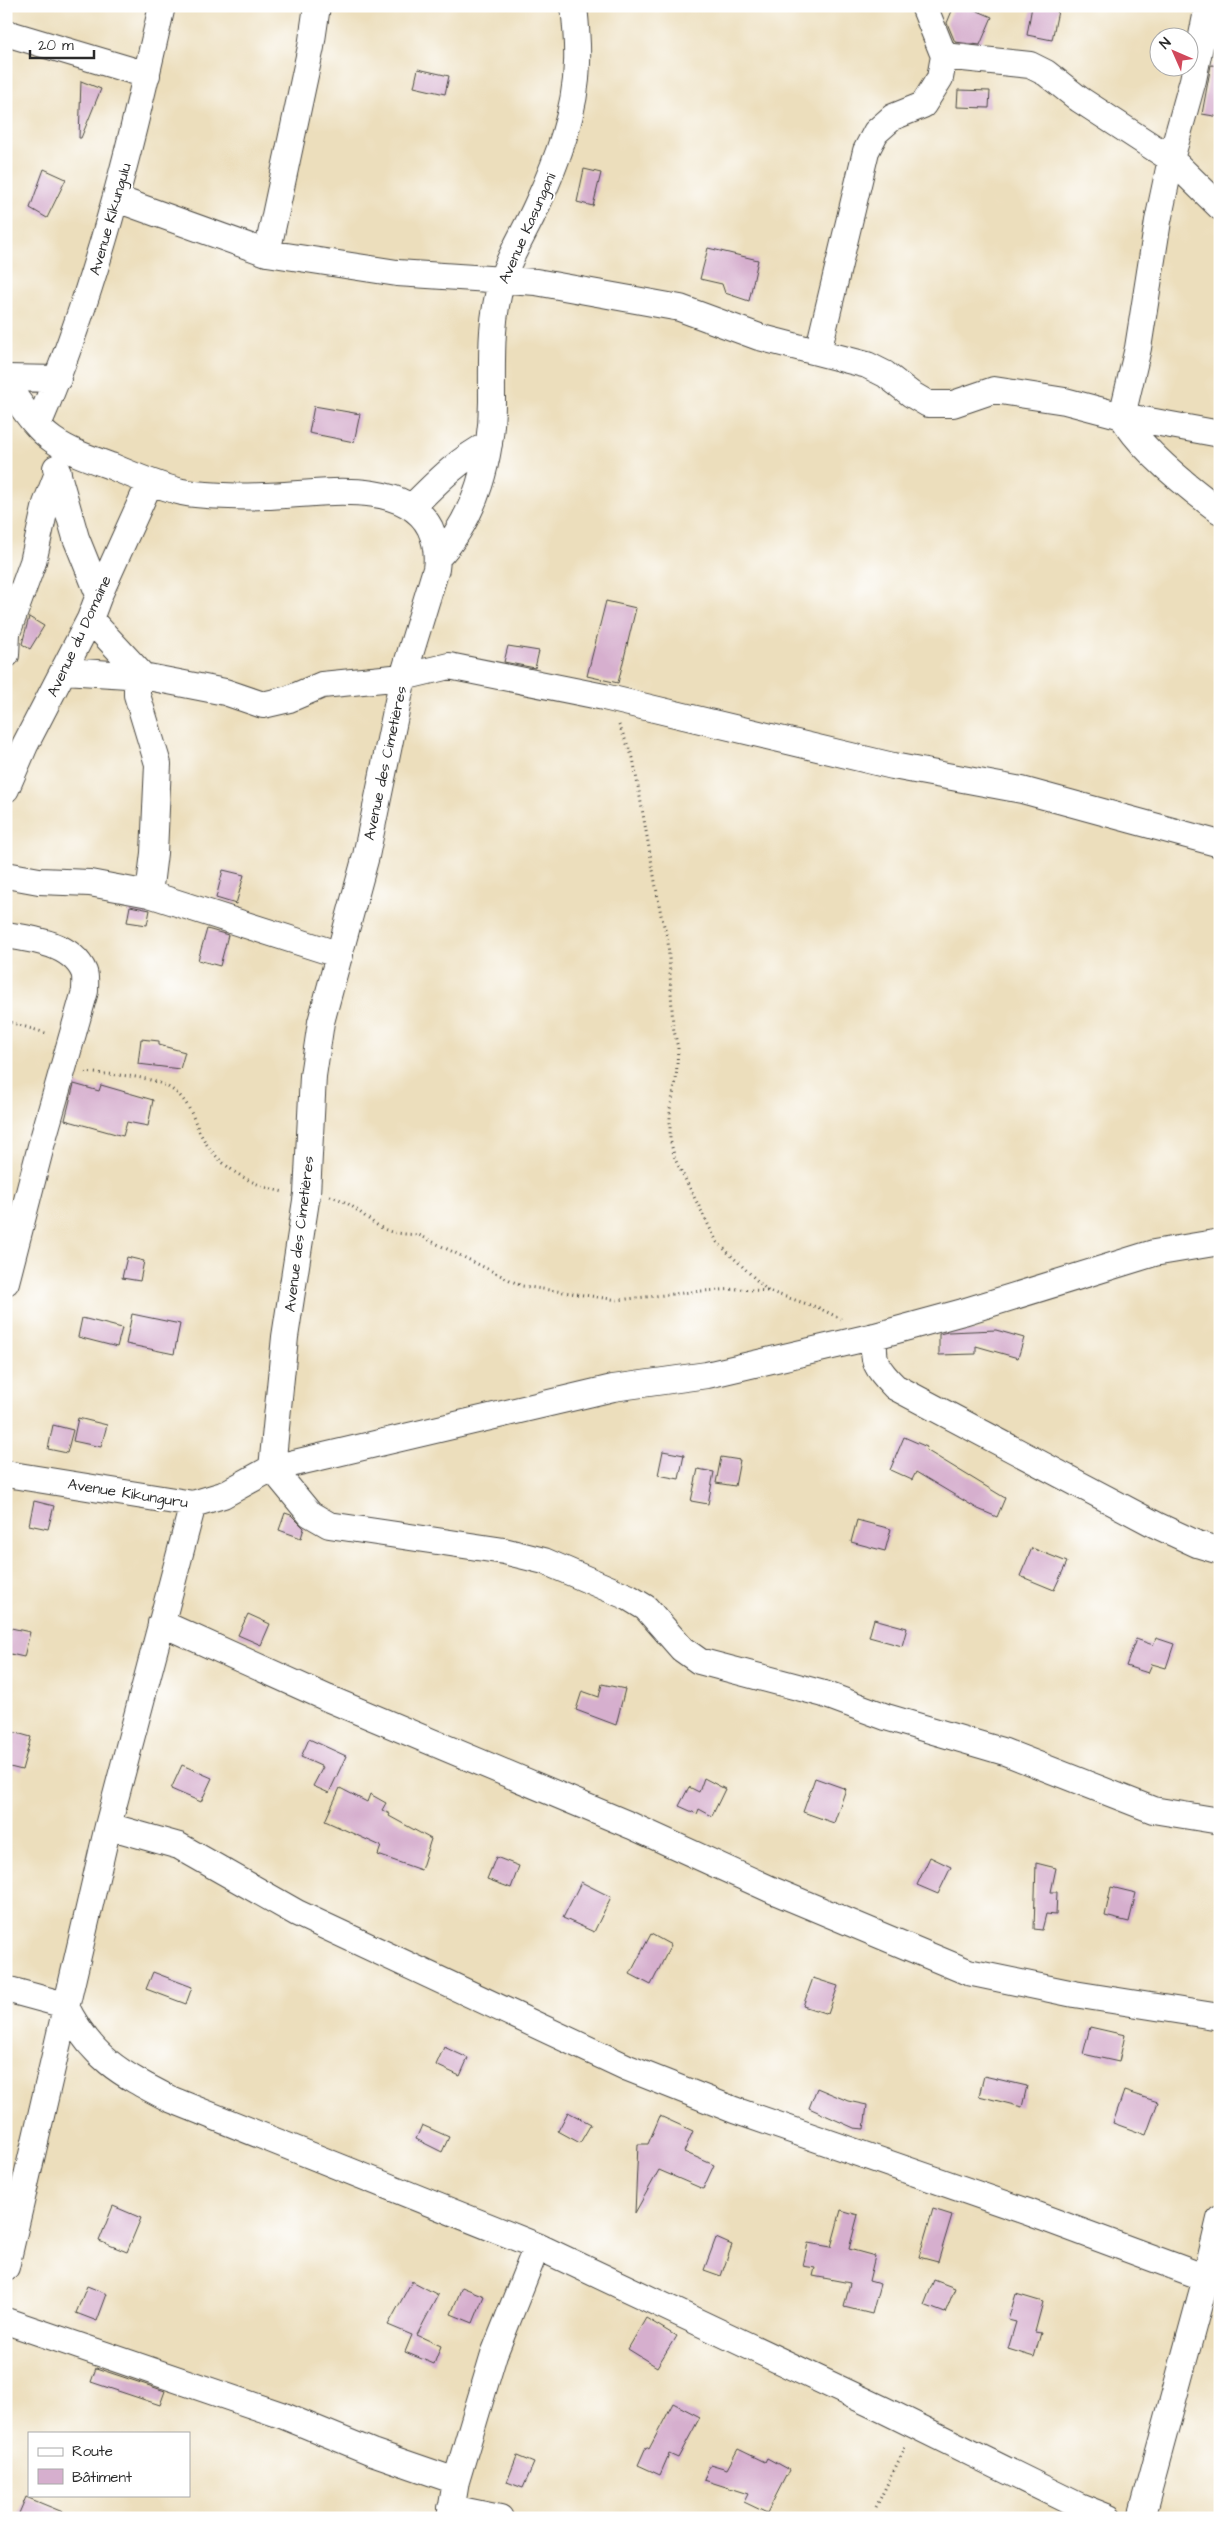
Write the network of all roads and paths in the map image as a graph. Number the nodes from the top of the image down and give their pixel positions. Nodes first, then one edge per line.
1 (162, 6) edge
2 (317, 6) edge
3 (574, 6) edge
4 (924, 6) edge
5 (1208, 6) edge
6 (6, 33) edge
7 (944, 56) junction
8 (147, 75) junction
9 (1171, 159) junction
10 (117, 199) junction
11 (1220, 207) edge
12 (267, 253) junction
13 (502, 281) junction
14 (818, 352) junction
15 (6, 378) edge
16 (58, 379) junction
17 (6, 385) edge
18 (1122, 416) junction
19 (45, 432) junction
20 (1220, 434) edge
21 (489, 444) junction
22 (58, 474) junction
23 (150, 482) junction
24 (413, 506) junction
25 (1220, 511) edge
26 (437, 558) junction
27 (94, 607) junction
28 (417, 635) junction
29 (6, 655) edge
30 (449, 666) junction
31 (65, 671) junction
32 (143, 676) junction
33 (403, 677) junction
34 (604, 697) junction
35 (16, 740) edge
36 (6, 789) edge
37 (1220, 844) edge
38 (6, 876) edge
39 (149, 894) junction
40 (6, 935) edge
41 (340, 955) junction
42 (6, 1020) edge
43 (69, 1041) junction
44 (307, 1194) junction
45 (1220, 1242) edge
46 (6, 1282) edge
47 (768, 1291) junction
48 (843, 1320) dead end
49 (875, 1336) junction
50 (272, 1468) junction
51 (6, 1474) edge
52 (193, 1504) junction
53 (1220, 1551) edge
54 (161, 1623) junction
55 (1220, 1821) edge
56 (108, 1826) junction
57 (6, 1989) edge
58 (65, 2005) junction
59 (1220, 2017) edge
60 (1220, 2219) edge
61 (537, 2246) junction
62 (6, 2267) edge
63 (1206, 2278) junction
64 (6, 2321) edge
65 (917, 2426) junction
66 (456, 2481) junction
67 (876, 2507) dead end
68 (451, 2513) edge
69 (500, 2518) edge
70 (1109, 2518) edge
71 (1140, 2518) edge

1 - 8 street, Avenue Kikungulu
2 - 12 street
3 - 13 street, Avenue Kasungani
4 - 7 street
5 - 9 street
6 - 8 street
7 - 9 street
7 - 14 street
8 - 10 street, Avenue Kikungulu
9 - 11 street
9 - 18 street
10 - 12 street
10 - 16 street, Avenue Kikungulu
12 - 13 street
13 - 14 street
13 - 21 street, Avenue Kasungani
14 - 18 street
15 - 16 street
16 - 19 street, Avenue Kikungulu
17 - 19 street
18 - 20 street
18 - 25 street
19 - 22 street
19 - 23 street
21 - 24 street
21 - 26 street, Avenue Kasungani
22 - 27 street
22 - 29 street
23 - 24 street
23 - 27 street, Avenue du Domaine
24 - 26 street, Avenue des Cimetières
26 - 28 street, Avenue des Cimetières
27 - 31 street, Avenue du Domaine
27 - 32 street
28 - 30 street
28 - 33 street, Avenue des Cimetières
30 - 33 street
30 - 34 street
31 - 32 street
31 - 35 street, Avenue du Domaine
32 - 33 street
32 - 39 street
33 - 41 street, Avenue des Cimetières
34 - 37 street
34 - 47 path
35 - 36 street, Avenue du Domaine
38 - 39 street
39 - 41 street
40 - 43 street
41 - 44 street, Avenue des Cimetières
42 - 43 path
43 - 44 path
43 - 46 street
44 - 47 path
44 - 50 street, Avenue des Cimetières
45 - 49 street, Avenue Kikunguru
47 - 48 path
49 - 50 street, Avenue Kikunguru
49 - 53 street
50 - 52 street, Avenue Kikunguru
50 - 55 street
51 - 52 street, Avenue Kikunguru
52 - 54 street
54 - 56 street
54 - 59 street
56 - 58 street
56 - 63 street
57 - 58 street
58 - 61 street
58 - 62 street
60 - 63 street
61 - 65 street
61 - 66 street
63 - 71 street
64 - 66 street
65 - 67 path
65 - 70 street
66 - 68 street
68 - 69 street

